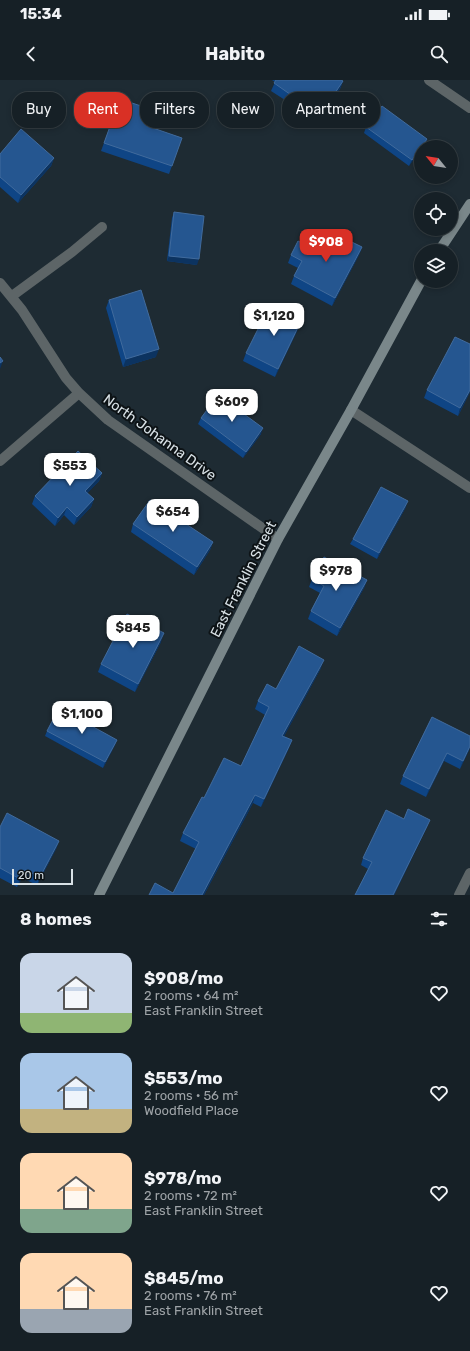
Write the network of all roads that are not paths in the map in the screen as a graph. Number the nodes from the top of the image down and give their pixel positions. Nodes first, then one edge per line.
1 (429, 80) edge
2 (470, 108) edge
3 (470, 204) edge
4 (102, 227) dead end
5 (444, 244) edge
6 (0, 282) edge
7 (417, 288) edge
8 (12, 296) junction
9 (79, 393) junction
10 (351, 410) junction
11 (0, 461) edge
12 (470, 488) edge
13 (278, 539) junction
14 (470, 873) edge
15 (99, 895) edge
16 (459, 895) edge

1 - 2 street
3 - 5 street
4 - 8 street
6 - 8 street, North Johanna Drive
7 - 10 street, East Franklin Street
8 - 9 street, North Johanna Drive
9 - 11 street
9 - 13 street, North Johanna Drive
10 - 12 street
10 - 13 street, East Franklin Street
13 - 15 street, East Franklin Street
14 - 16 street

